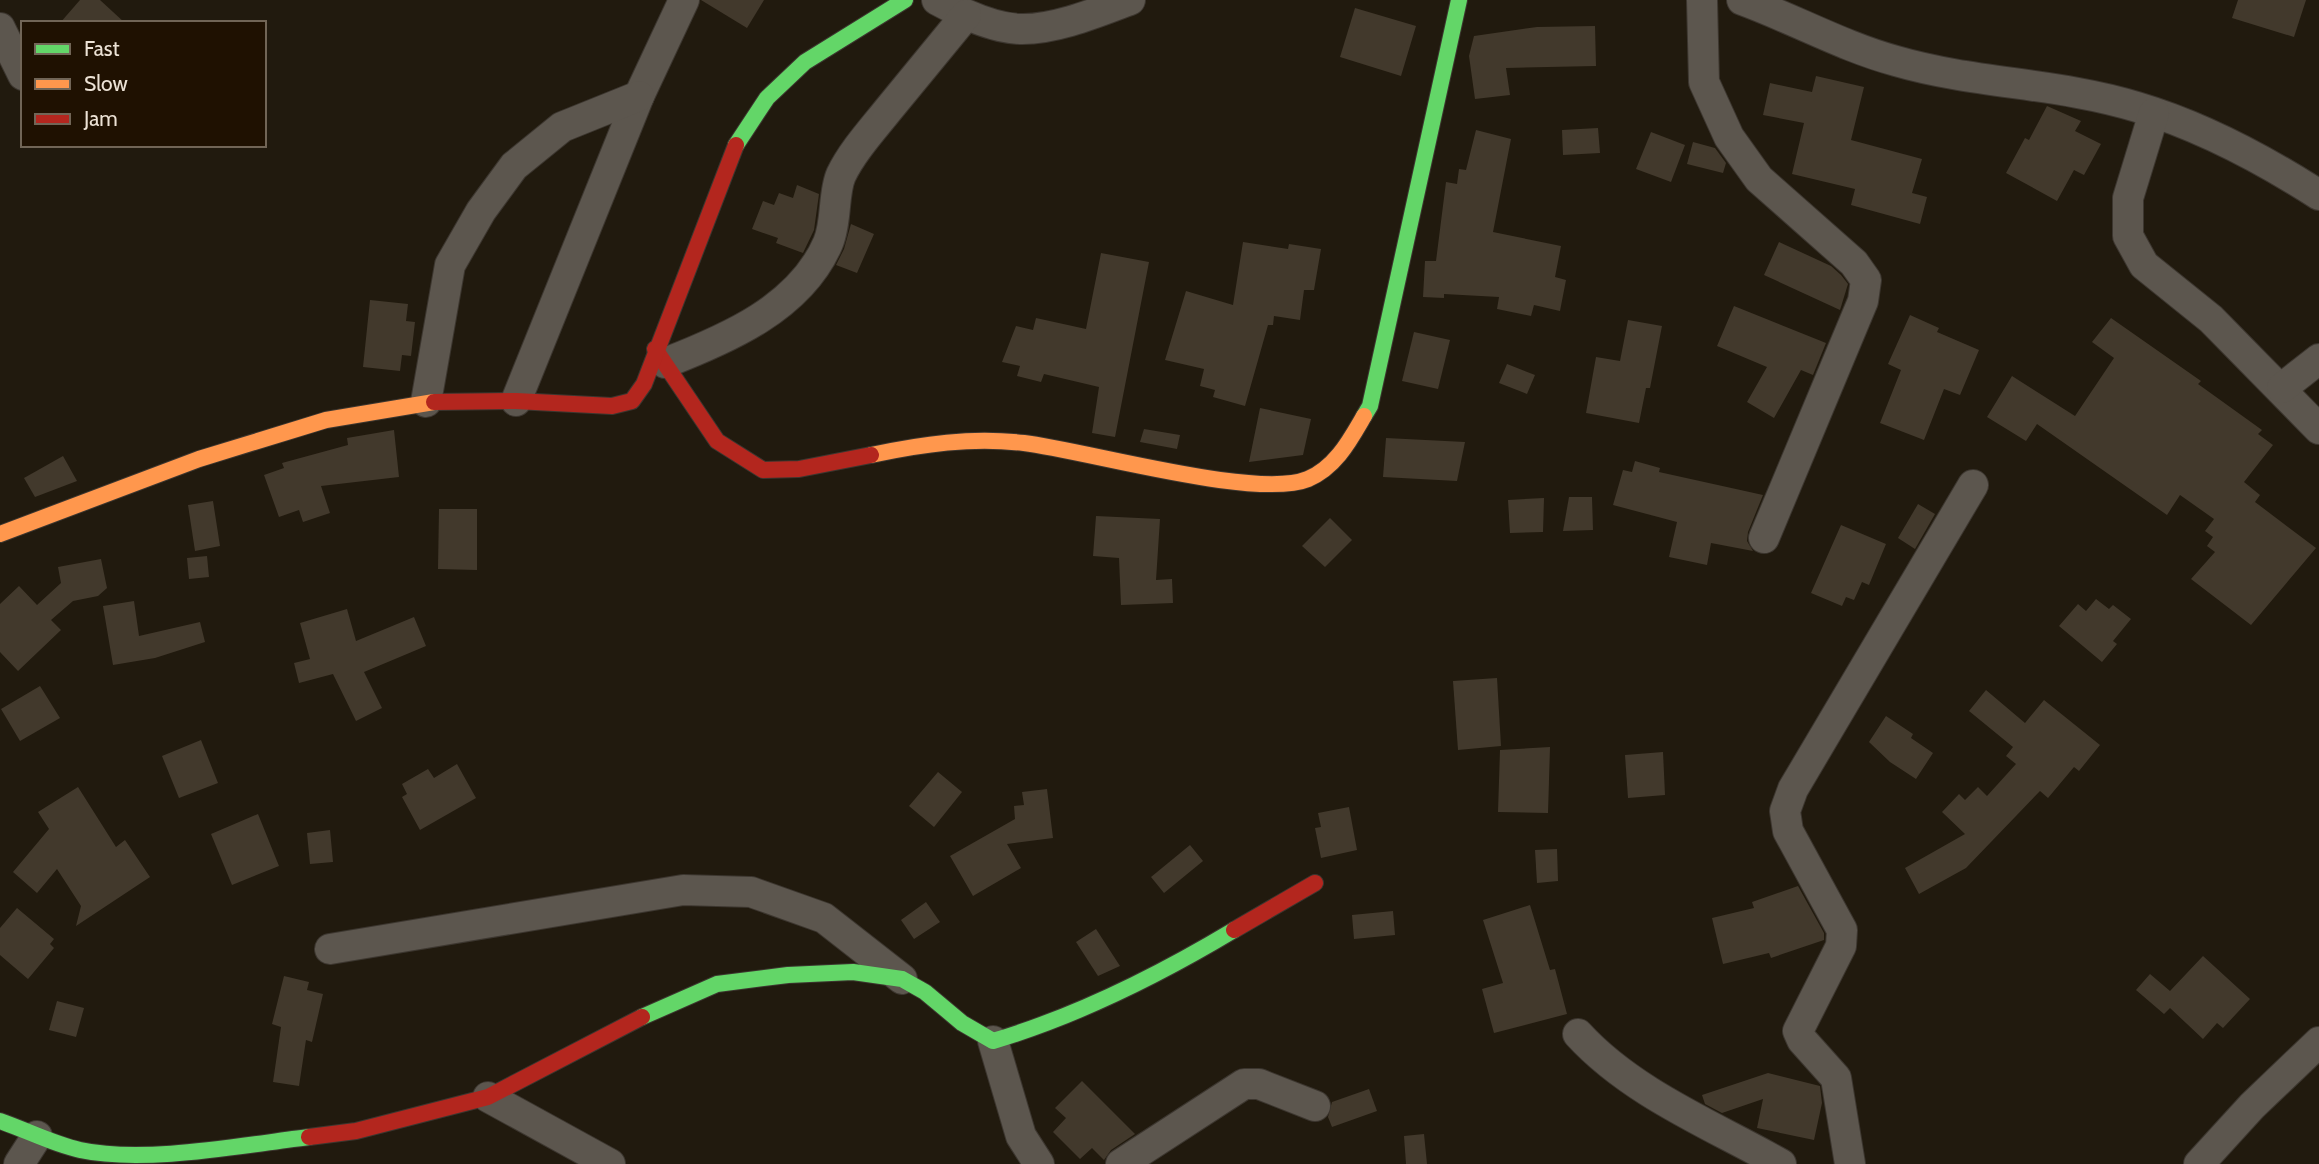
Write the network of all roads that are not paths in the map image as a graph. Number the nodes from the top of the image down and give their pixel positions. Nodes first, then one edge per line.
1 (684, 0) edge
2 (905, 0) edge
3 (937, 0) edge
4 (1130, 0) edge
5 (1459, 0) edge
6 (1702, 0) edge
7 (1742, 0) edge
8 (966, 15) junction
9 (0, 28) edge
10 (21, 71) edge
11 (639, 96) junction
12 (2154, 113) junction
13 (2319, 195) edge
14 (660, 356) junction
15 (2319, 359) edge
16 (2281, 388) junction
17 (516, 401) junction
18 (426, 402) junction
19 (2319, 429) edge
20 (1973, 485) dead end
21 (0, 534) edge
22 (1764, 538) dead end
23 (1315, 883) dead end
24 (330, 949) dead end
25 (902, 979) junction
26 (1578, 1034) dead end
27 (993, 1041) junction
28 (2319, 1042) edge
29 (488, 1097) junction
30 (1315, 1106) dead end
31 (0, 1121) edge
32 (37, 1136) junction
33 (198, 1157) edge
34 (19, 1164) edge
35 (610, 1164) edge
36 (1039, 1164) edge
37 (1121, 1164) edge
38 (1781, 1164) edge
39 (1850, 1164) edge
40 (2199, 1164) edge

1 - 11 street
2 - 14 street
3 - 8 street
4 - 8 street
5 - 14 street
6 - 22 street
7 - 12 street
8 - 14 street
9 - 10 street
11 - 17 street
11 - 18 street
12 - 13 street
12 - 16 street
14 - 17 street
15 - 16 street
16 - 19 street
17 - 18 street
18 - 21 street
20 - 39 street
23 - 27 street
24 - 25 street
25 - 27 street
25 - 29 street
26 - 38 street
27 - 36 street
28 - 40 street
29 - 33 street
29 - 35 street
30 - 37 street
31 - 32 street
32 - 33 street
32 - 34 street

